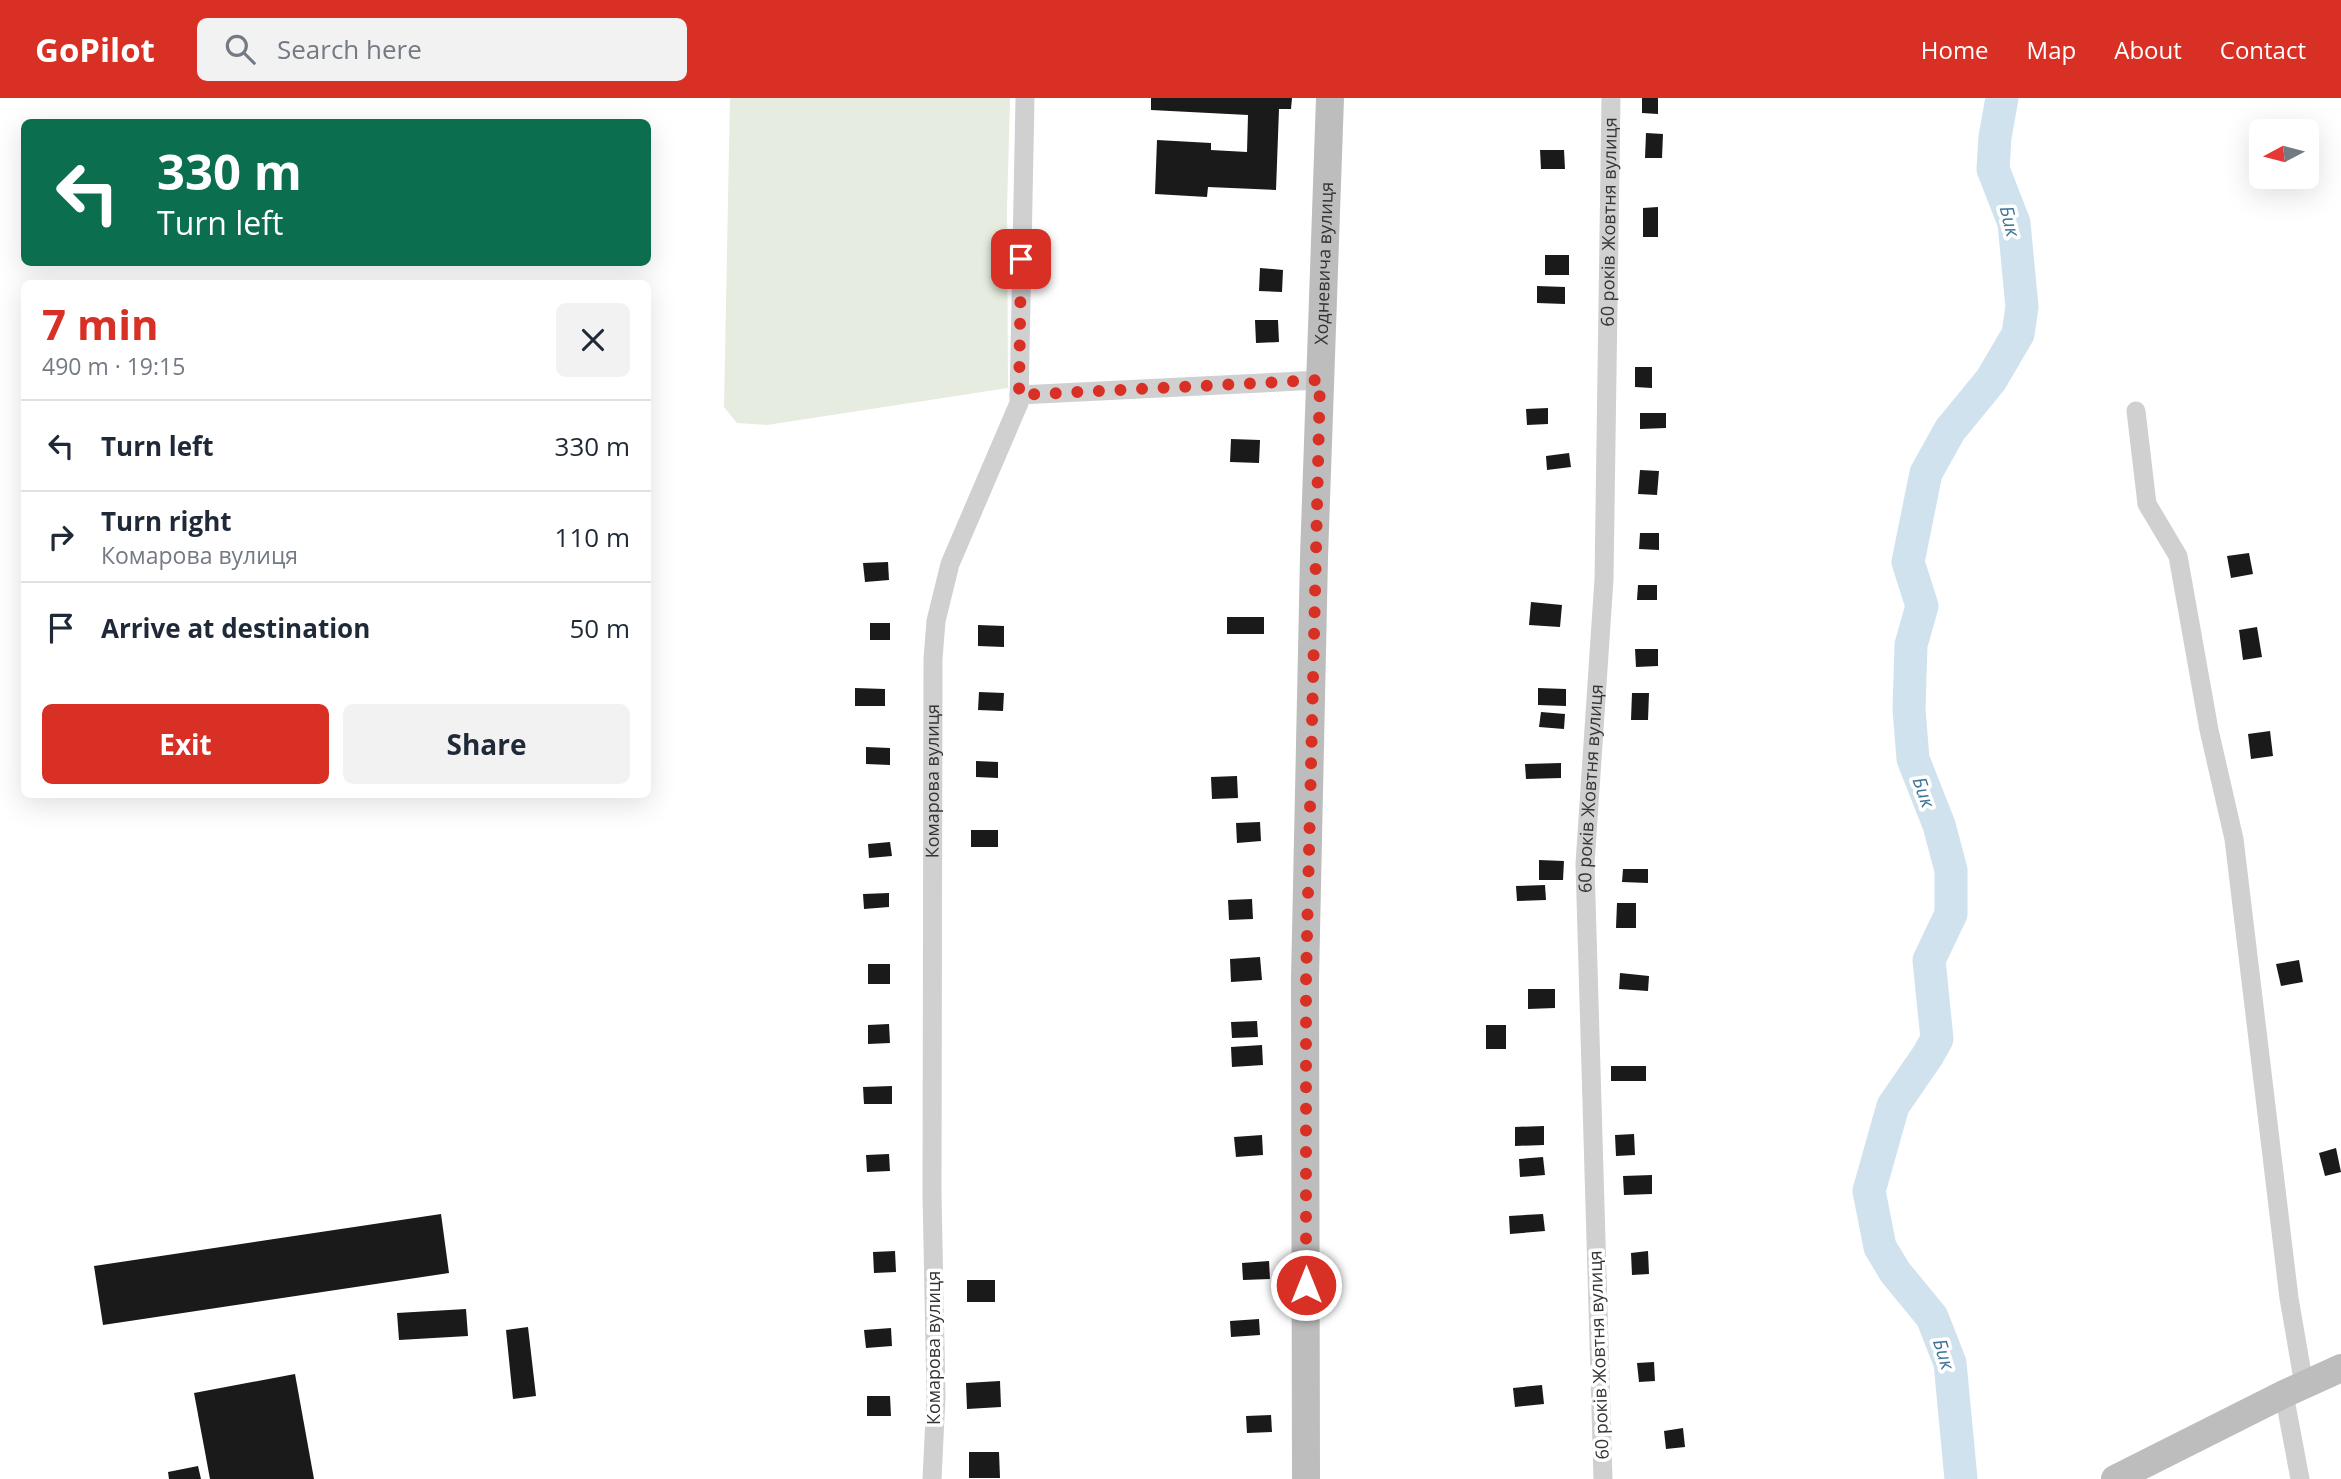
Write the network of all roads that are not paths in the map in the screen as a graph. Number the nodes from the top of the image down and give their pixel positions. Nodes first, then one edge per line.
1 (1025, 98) edge
2 (1330, 98) edge
3 (1611, 98) edge
4 (1320, 380) junction
5 (1019, 395) junction
6 (2136, 411) dead end
7 (2341, 1368) edge
8 (2294, 1390) junction
9 (932, 1479) edge
10 (1306, 1479) edge
11 (1604, 1479) edge
12 (2115, 1479) edge
13 (2300, 1479) edge

1 - 5 street, Комарова вулиця
2 - 4 main road, Ходневича вулиця
3 - 11 street, 60 років Жовтня вулиця
4 - 5 street
4 - 10 main road, Ходневича вулиця
5 - 9 street, Комарова вулиця
6 - 8 street
7 - 8 main road
8 - 12 main road
8 - 13 street

